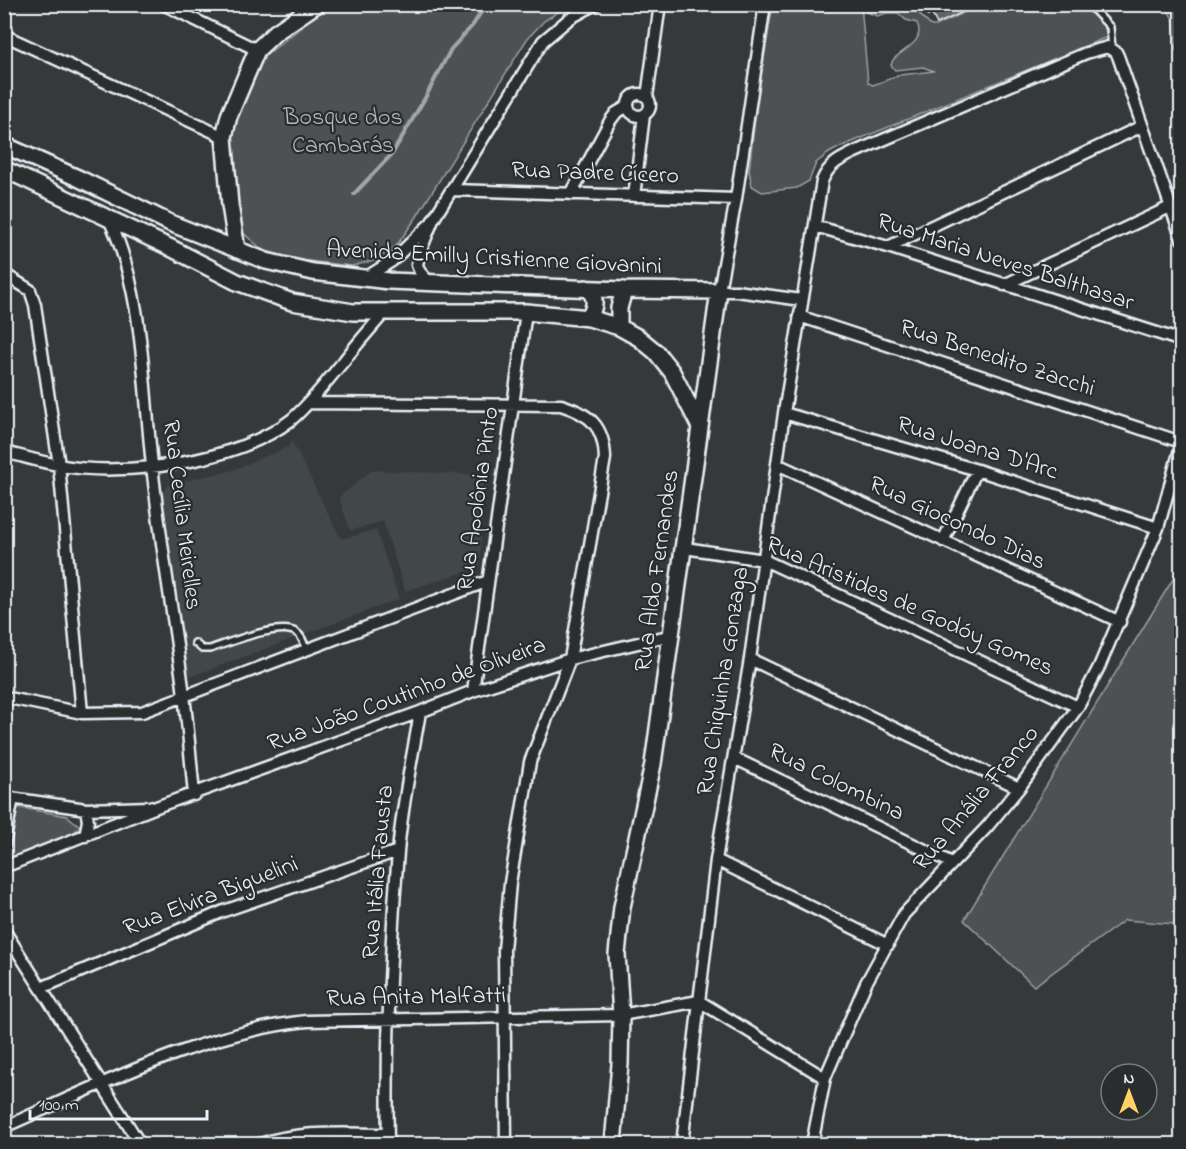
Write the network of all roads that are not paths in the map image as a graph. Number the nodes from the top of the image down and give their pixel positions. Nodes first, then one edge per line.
1 (163, 4) edge
2 (317, 4) edge
3 (596, 4) edge
4 (660, 4) edge
5 (765, 4) edge
6 (1088, 4) edge
7 (4, 35) edge
8 (257, 50) junction
9 (1115, 52) junction
10 (647, 97) junction
11 (628, 106) junction
12 (644, 115) junction
13 (1142, 126) junction
14 (224, 137) junction
15 (4, 145) edge
16 (4, 169) edge
17 (80, 179) junction
18 (452, 190) junction
19 (104, 191) junction
20 (571, 194) junction
21 (634, 196) junction
22 (736, 199) junction
23 (69, 200) junction
24 (1170, 207) junction
25 (94, 211) junction
26 (109, 219) junction
27 (433, 220) junction
28 (815, 226) junction
29 (128, 228) junction
30 (1182, 239) edge
31 (120, 242) junction
32 (888, 247) junction
33 (237, 250) junction
34 (4, 274) edge
35 (364, 279) junction
36 (429, 282) junction
37 (1004, 285) junction
38 (586, 288) junction
39 (624, 290) junction
40 (719, 291) junction
41 (801, 300) junction
42 (526, 312) junction
43 (384, 313) junction
44 (799, 316) junction
45 (589, 318) junction
46 (619, 327) junction
47 (1182, 341) edge
48 (310, 403) junction
49 (514, 403) junction
50 (784, 413) junction
51 (700, 426) junction
52 (1182, 442) edge
53 (4, 452) edge
54 (777, 464) junction
55 (59, 465) junction
56 (152, 467) junction
57 (977, 470) junction
58 (1158, 528) junction
59 (943, 542) junction
60 (685, 548) junction
61 (764, 560) junction
62 (488, 581) junction
63 (1120, 622) junction
64 (672, 635) junction
65 (195, 644) dead end
66 (306, 650) junction
67 (570, 659) junction
68 (750, 659) junction
69 (473, 691) junction
70 (4, 697) edge
71 (184, 697) junction
72 (1078, 707) junction
73 (420, 712) junction
74 (82, 713) junction
75 (734, 758) junction
76 (1019, 788) junction
77 (194, 795) junction
78 (9, 797) edge
79 (159, 806) junction
80 (86, 809) junction
81 (85, 836) junction
82 (4, 844) edge
83 (398, 851) junction
84 (716, 860) junction
85 (952, 863) junction
86 (4, 867) edge
87 (4, 930) edge
88 (888, 945) junction
89 (41, 988) junction
90 (699, 1001) junction
91 (621, 1015) junction
92 (389, 1018) junction
93 (505, 1018) junction
94 (825, 1078) junction
95 (101, 1085) junction
96 (4, 1127) edge
97 (387, 1139) edge
98 (140, 1144) edge
99 (260, 1144) edge
100 (506, 1144) edge
101 (613, 1144) edge
102 (682, 1144) edge
103 (812, 1144) edge

1 - 8 street
2 - 8 street
3 - 18 street
4 - 10 street
5 - 22 street, Rua Aldo Fernandes
6 - 9 lane
7 - 14 street
8 - 14 street
9 - 13 street
9 - 28 street, Rua Chiquinha Gonzaga
10 - 11 street
10 - 12 street
11 - 12 street
11 - 20 street
12 - 21 street
13 - 24 street
13 - 32 street
14 - 33 street
15 - 17 street, Avenida Emilly Cristienne Giovanini
16 - 23 street
17 - 19 street, Avenida Emilly Cristienne Giovanini
17 - 23 street
18 - 20 street, Rua Padre Cícero
18 - 27 street
19 - 25 street
19 - 33 street, Avenida Emilly Cristienne Giovanini
20 - 21 street, Rua Padre Cícero
21 - 22 street, Rua Padre Cícero
22 - 40 street, Rua Aldo Fernandes
23 - 25 street
24 - 30 street
24 - 37 street
25 - 26 street
26 - 29 street
26 - 31 street, Rua Cecília Meirelles
27 - 35 street
27 - 36 street
28 - 32 street, Rua Maria Neves Balthasar
28 - 41 street, Rua Chiquinha Gonzaga
29 - 31 street
29 - 43 street
31 - 56 street, Rua Cecília Meirelles
32 - 37 street, Rua Maria Neves Balthasar
33 - 35 street, Avenida Emilly Cristienne Giovanini
34 - 55 street
35 - 36 street, Avenida Emilly Cristienne Giovanini
36 - 38 street, Avenida Emilly Cristienne Giovanini
37 - 47 street, Rua Maria Neves Balthasar
38 - 39 street, Avenida Emilly Cristienne Giovanini
38 - 45 street
39 - 40 street, Avenida Emilly Cristienne Giovanini
39 - 46 street
40 - 41 street
40 - 51 street, Rua Aldo Fernandes
41 - 44 street, Rua Chiquinha Gonzaga
42 - 43 street
42 - 45 street
42 - 49 street, Rua Apolônia Pinto
43 - 48 street
44 - 50 street, Rua Chiquinha Gonzaga
44 - 52 street, Rua Benedito Zacchi
45 - 46 street
46 - 51 street
48 - 49 street
48 - 56 street
49 - 62 street, Rua Apolônia Pinto
49 - 67 street
50 - 54 street, Rua Chiquinha Gonzaga
50 - 57 street, Rua Joana D'Arc
51 - 60 street, Rua Aldo Fernandes
52 - 58 street, Rua Anália Franco
53 - 55 street
54 - 59 street, Rua Giocondo Dias
54 - 61 street, Rua Chiquinha Gonzaga
55 - 56 street
55 - 74 street
56 - 71 street, Rua Cecília Meirelles
57 - 58 street, Rua Joana D'Arc
57 - 59 street
58 - 63 street, Rua Anália Franco
59 - 63 street, Rua Giocondo Dias
60 - 61 street, Rua Aristides de Godóy Gomes
60 - 64 street, Rua Aldo Fernandes
61 - 68 street, Rua Chiquinha Gonzaga
61 - 72 street, Rua Aristides de Godóy Gomes
62 - 66 street
62 - 69 street, Rua Apolônia Pinto
63 - 72 street, Rua Anália Franco
64 - 67 street, Rua João Coutinho de Oliveira
64 - 91 street, Rua Aldo Fernandes
65 - 66 lane
66 - 71 street
67 - 69 street, Rua João Coutinho de Oliveira
67 - 93 street
68 - 75 street, Rua Chiquinha Gonzaga
68 - 76 street
69 - 73 street, Rua João Coutinho de Oliveira
70 - 74 street
71 - 74 street
71 - 77 street, Rua Cecília Meirelles
72 - 76 street, Rua Anália Franco
73 - 77 street, Rua João Coutinho de Oliveira
73 - 83 street, Rua Itália Fausta
75 - 84 street, Rua Chiquinha Gonzaga
75 - 85 street, Rua Colombina
76 - 85 street, Rua Anália Franco
77 - 79 street, Rua João Coutinho de Oliveira
78 - 80 street
78 - 82 street
79 - 80 street
79 - 81 street
80 - 81 street
81 - 86 street
83 - 89 street, Rua Elvira Biguelini
83 - 92 street, Rua Itália Fausta
84 - 88 street
84 - 90 street, Rua Chiquinha Gonzaga
85 - 88 street, Rua Anália Franco
87 - 89 street
88 - 94 street, Rua Anália Franco
89 - 95 street
90 - 91 street, Rua Anita Malfatti
90 - 94 street
90 - 102 street, Rua Chiquinha Gonzaga
91 - 93 street, Rua Anita Malfatti
91 - 101 street, Rua Aldo Fernandes
92 - 93 street, Rua Anita Malfatti
92 - 95 street, Rua Anita Malfatti
92 - 97 street, Rua Itália Fausta
93 - 100 street
94 - 103 street, Rua Anália Franco
95 - 96 street, Rua Anita Malfatti
95 - 98 street
97 - 99 street

